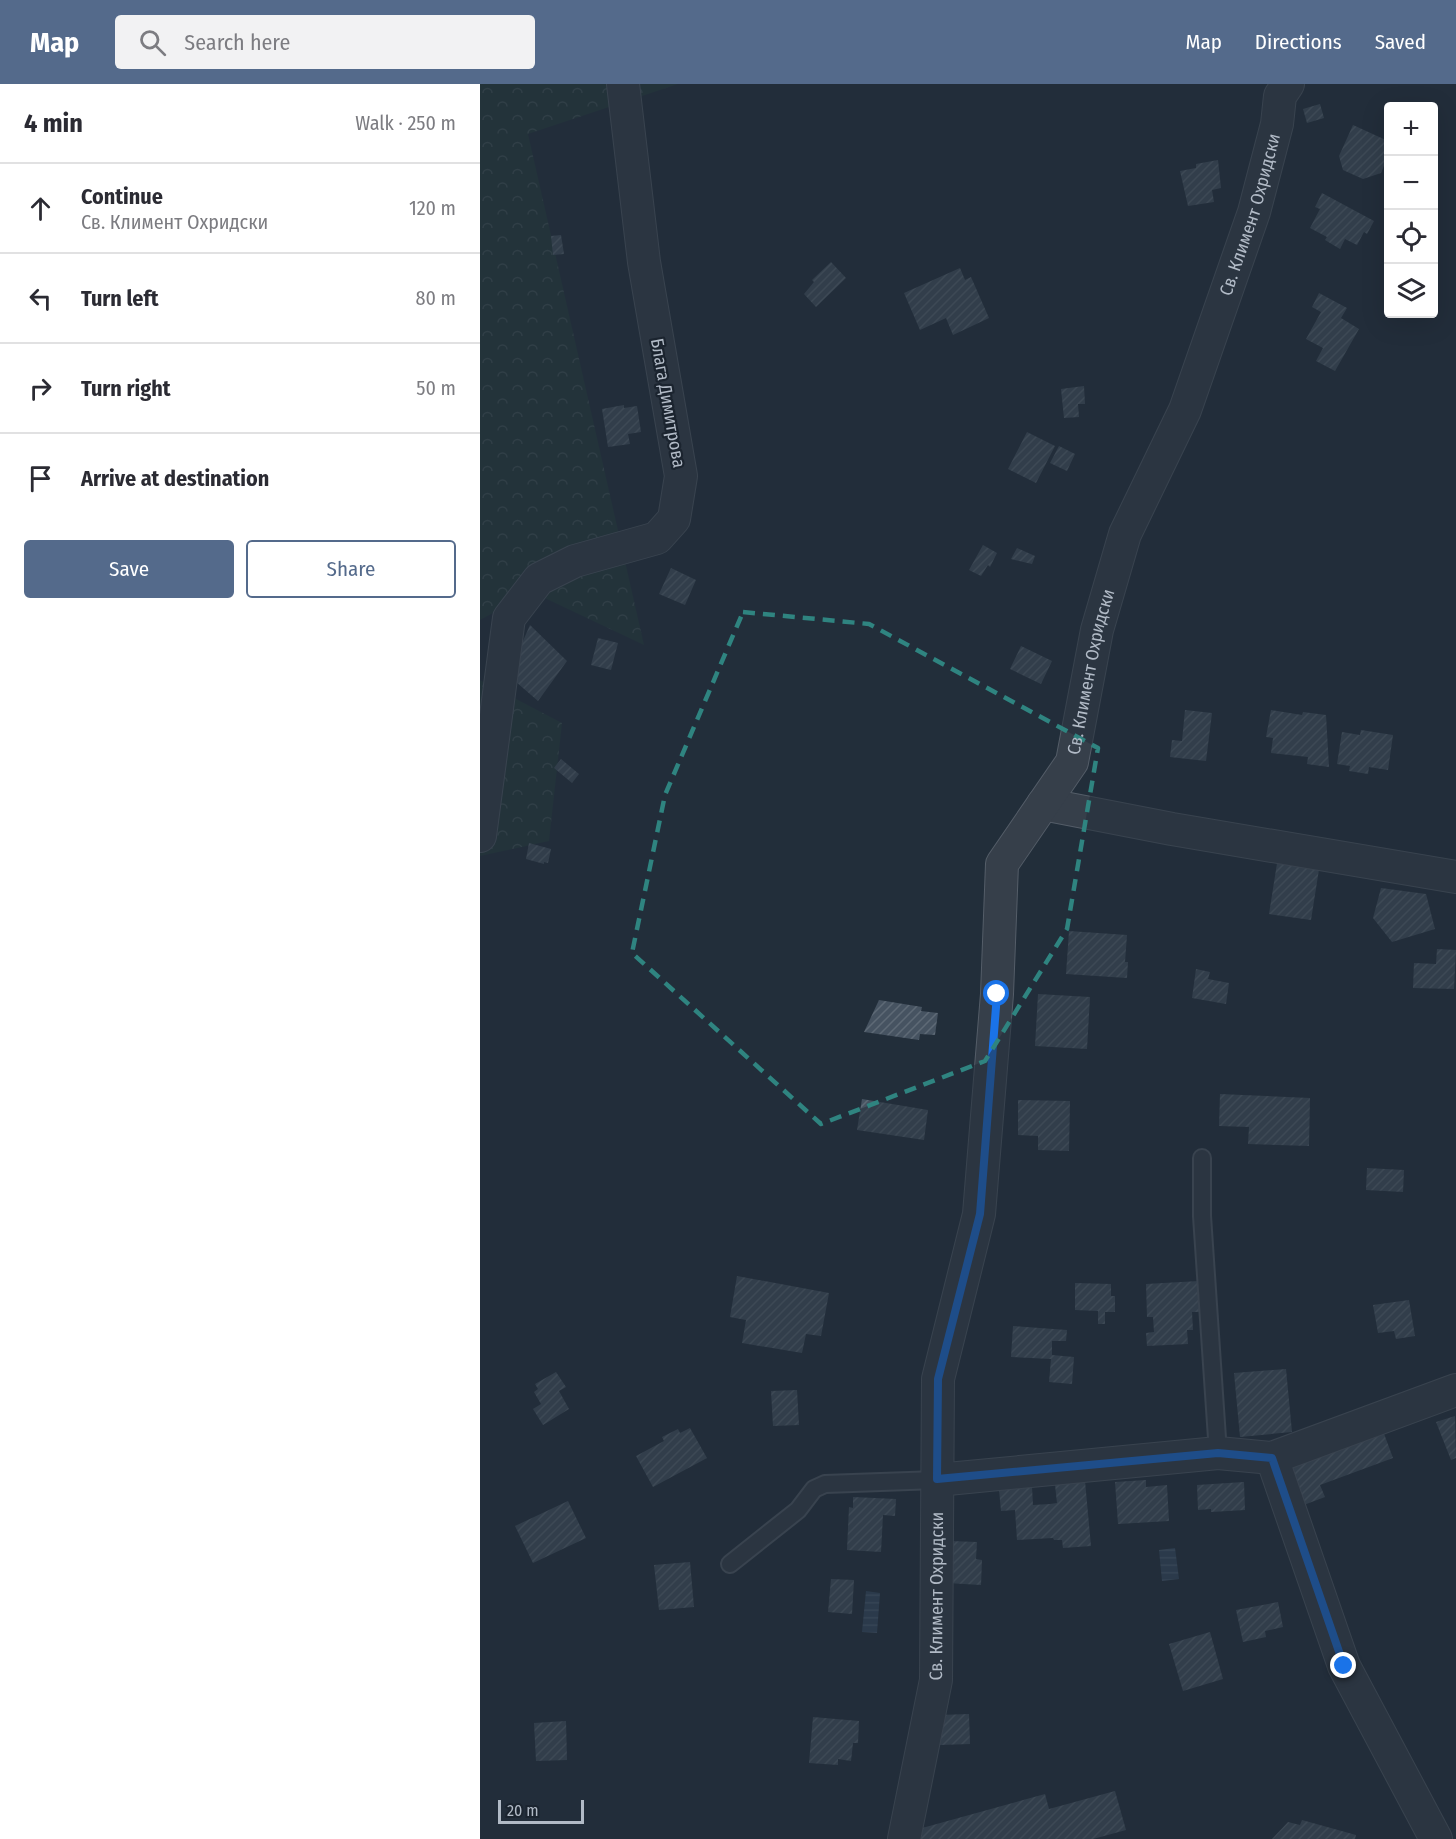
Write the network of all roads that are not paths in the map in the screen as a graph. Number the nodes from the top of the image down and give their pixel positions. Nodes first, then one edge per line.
1 (1288, 84) edge
2 (627, 85) edge
3 (1043, 804) junction
4 (480, 836) edge
5 (1456, 877) edge
6 (1202, 1158) dead end
7 (1456, 1390) edge
8 (1218, 1453) junction
9 (1272, 1458) junction
10 (937, 1479) junction
11 (730, 1564) dead end
12 (904, 1839) edge
13 (1436, 1839) edge

1 - 3 street, Св. Климент Охридски
2 - 4 street, Блага Димитрова
3 - 5 street
3 - 10 street, Св. Климент Охридски
6 - 8 lane
7 - 9 street
8 - 9 street
8 - 10 street
9 - 13 street
10 - 11 lane
10 - 12 street, Св. Климент Охридски

